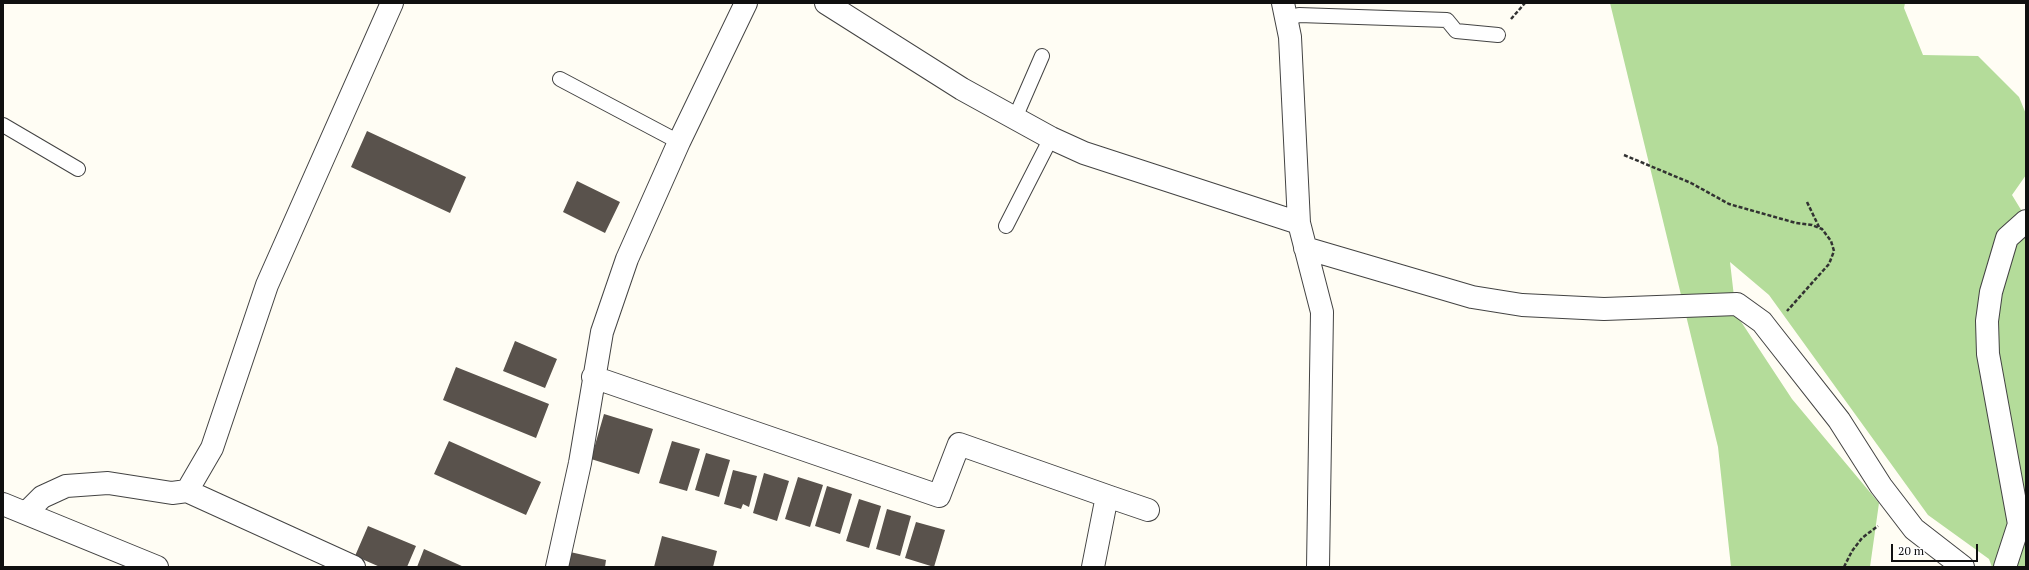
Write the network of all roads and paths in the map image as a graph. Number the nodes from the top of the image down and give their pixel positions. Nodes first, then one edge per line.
1 (392, 3) edge
2 (746, 3) edge
3 (826, 3) edge
4 (1284, 11) edge
5 (1498, 35) dead end
6 (1042, 56) dead end
7 (560, 79) dead end
8 (1015, 118) junction
9 (3, 125) edge
10 (1051, 138) junction
11 (679, 142) junction
12 (1624, 155) dead end
13 (78, 169) dead end
14 (1807, 202) dead end
15 (2026, 221) edge
16 (1299, 223) junction
17 (1006, 226) dead end
18 (1819, 228) junction
19 (1305, 248) junction
20 (1769, 330) junction
21 (593, 377) junction
22 (187, 490) junction
23 (1107, 496) junction
24 (3, 504) edge
25 (1148, 510) dead end
26 (26, 513) junction
27 (1905, 517) junction
28 (157, 567) edge
29 (354, 567) edge
30 (557, 567) edge
31 (1093, 567) edge
32 (1318, 567) edge
33 (1844, 567) edge
34 (1963, 567) edge
35 (2005, 567) edge

1 - 22 street
2 - 11 street
3 - 8 street
4 - 5 lane
4 - 16 street
6 - 8 lane
7 - 11 lane
8 - 10 street
9 - 13 lane
10 - 16 street
10 - 17 lane
11 - 21 street
12 - 18 path
14 - 18 path
15 - 35 street
16 - 19 street
18 - 20 path
19 - 20 street
19 - 32 street
20 - 27 street
21 - 23 street
21 - 30 street
22 - 26 street
22 - 29 street
23 - 25 street
23 - 31 street
24 - 26 street
26 - 28 street
27 - 33 path
27 - 34 street

